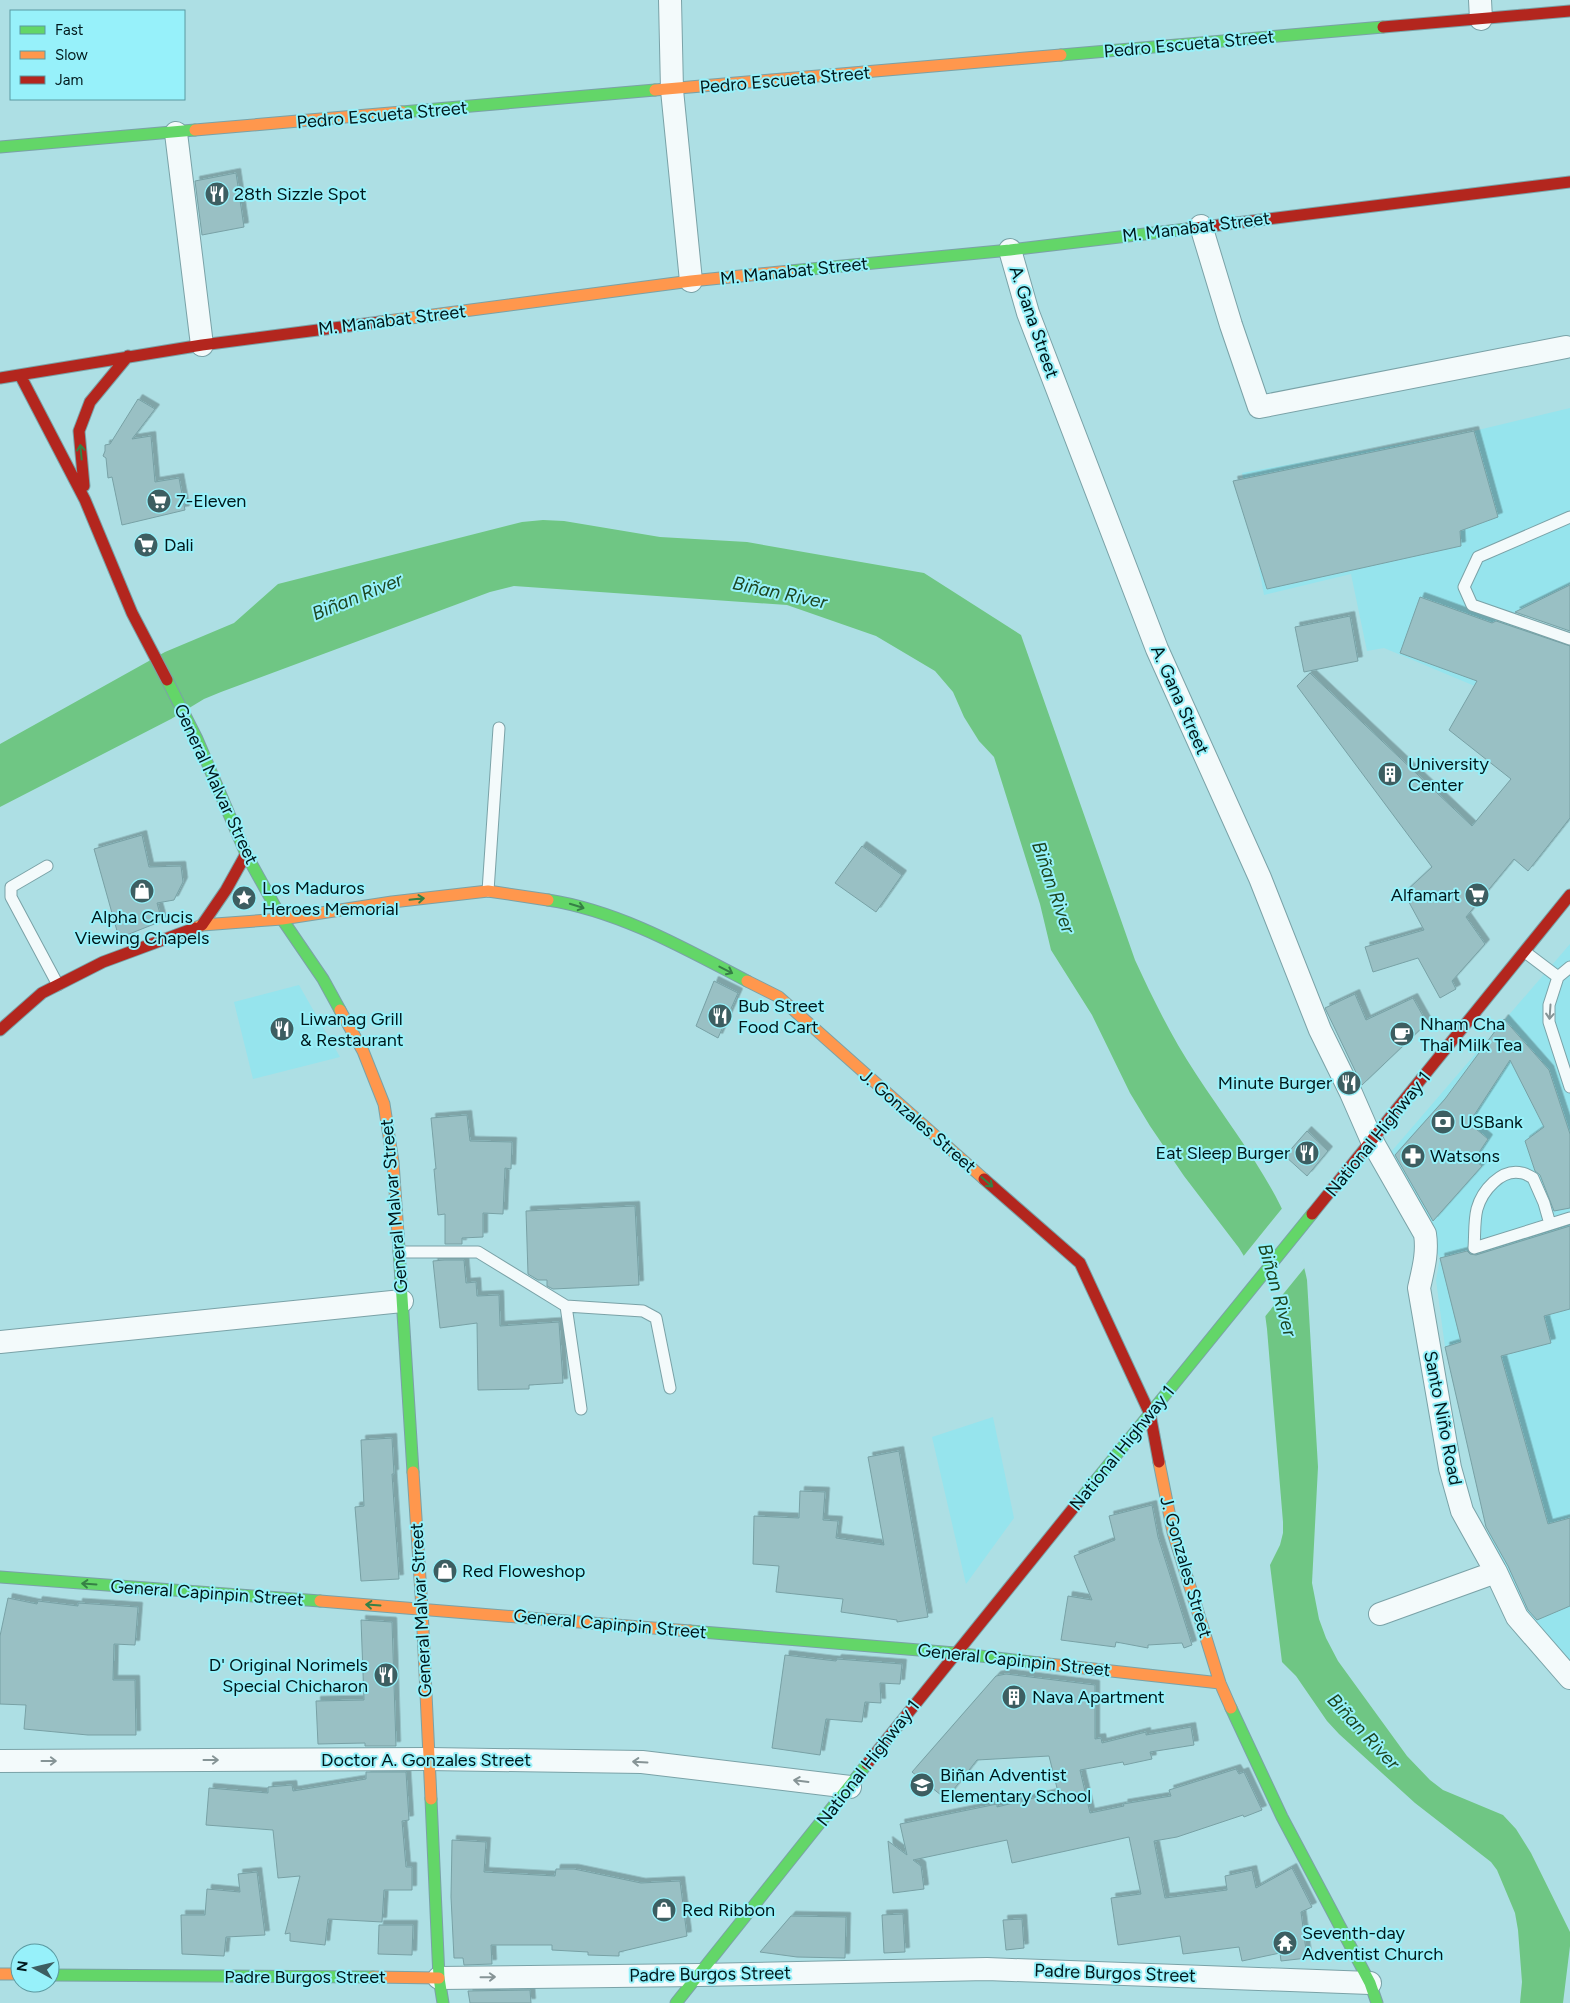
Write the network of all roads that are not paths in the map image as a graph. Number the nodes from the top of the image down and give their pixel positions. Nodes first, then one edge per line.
1 (670, 0) edge
2 (1481, 9) edge
3 (1570, 11) edge
4 (672, 90) junction
5 (176, 133) junction
6 (0, 147) edge
7 (1570, 182) edge
8 (1201, 226) junction
9 (1010, 250) junction
10 (690, 281) junction
11 (202, 345) junction
12 (1566, 346) dead end
13 (128, 356) junction
14 (20, 375) junction
15 (0, 378) edge
16 (85, 500) junction
17 (1570, 517) edge
18 (1570, 639) edge
19 (500, 728) dead end
20 (246, 854) junction
21 (47, 866) dead end
22 (488, 891) junction
23 (1570, 895) edge
24 (282, 919) junction
25 (202, 925) junction
26 (1524, 952) junction
27 (1570, 967) edge
28 (1558, 977) junction
29 (58, 985) junction
30 (0, 1030) edge
31 (1570, 1087) edge
32 (1372, 1141) junction
33 (1570, 1218) edge
34 (1550, 1224) junction
35 (399, 1252) junction
36 (402, 1301) junction
37 (566, 1306) junction
38 (0, 1342) edge
39 (670, 1388) dead end
40 (581, 1409) dead end
41 (1150, 1414) junction
42 (1496, 1572) junction
43 (0, 1577) edge
44 (422, 1609) junction
45 (1380, 1614) dead end
46 (955, 1653) junction
47 (1570, 1678) edge
48 (1220, 1683) junction
49 (428, 1759) junction
50 (0, 1761) edge
51 (850, 1787) junction
52 (60, 1975) edge
53 (699, 1975) junction
54 (439, 1978) junction
55 (1374, 1993) edge
56 (443, 2003) edge
57 (676, 2003) edge

1 - 4 street
2 - 3 main road, Pedro Escueta Street
2 - 4 main road, Pedro Escueta Street
4 - 5 main road, Pedro Escueta Street
4 - 10 street
5 - 6 main road, Pedro Escueta Street
5 - 11 street
7 - 8 main road, M. Manabat Street
8 - 9 main road, M. Manabat Street
8 - 12 street
9 - 10 main road, M. Manabat Street
9 - 32 street, A. Gana Street
10 - 11 main road, M. Manabat Street
11 - 13 main road, M. Manabat Street
13 - 14 main road, M. Manabat Street
16 -> 13 main road
14 - 15 main road, M. Manabat Street
14 - 16 main road, General Malvar Street
16 - 20 main road, General Malvar Street
17 - 18 lane
19 - 22 lane
20 - 24 main road, General Malvar Street
20 - 25 main road
21 - 29 lane
24 -> 22 main road, J. Gonzales Street
22 -> 41 main road, J. Gonzales Street
23 - 26 main road, National Highway 1
24 - 25 main road, J. Gonzales Street
24 - 35 main road, General Malvar Street
25 - 29 main road, J. Gonzales Street
26 - 28 lane
26 - 32 main road, National Highway 1
27 - 28 lane
28 -> 31 lane
29 - 30 main road, J. Gonzales Street
32 - 41 main road, National Highway 1
32 - 42 street, Santo Niño Road
33 - 34 lane
34 - 34 lane
35 - 36 main road, General Malvar Street
35 - 37 lane
36 - 38 street
36 - 44 main road, General Malvar Street
37 - 39 lane
37 - 40 lane
41 - 46 main road, National Highway 1
41 - 48 main road, J. Gonzales Street
42 - 45 street
42 - 47 street, Santo Niño Road
44 -> 43 main road, General Capinpin Street
44 - 46 main road, General Capinpin Street
44 - 49 main road, General Malvar Street
46 - 48 main road, General Capinpin Street
46 - 51 main road, National Highway 1
48 - 55 main road, J. Gonzales Street
50 -> 49 street, Doctor A. Gonzales Street
51 -> 49 street, Doctor A. Gonzales Street
49 - 54 main road, General Malvar Street
51 - 53 main road, National Highway 1
52 - 54 main road, Padre Burgos Street
54 -> 53 street, Padre Burgos Street
53 - 55 street, Padre Burgos Street
53 - 57 main road, National Highway 1
54 - 56 main road, General Malvar Street

